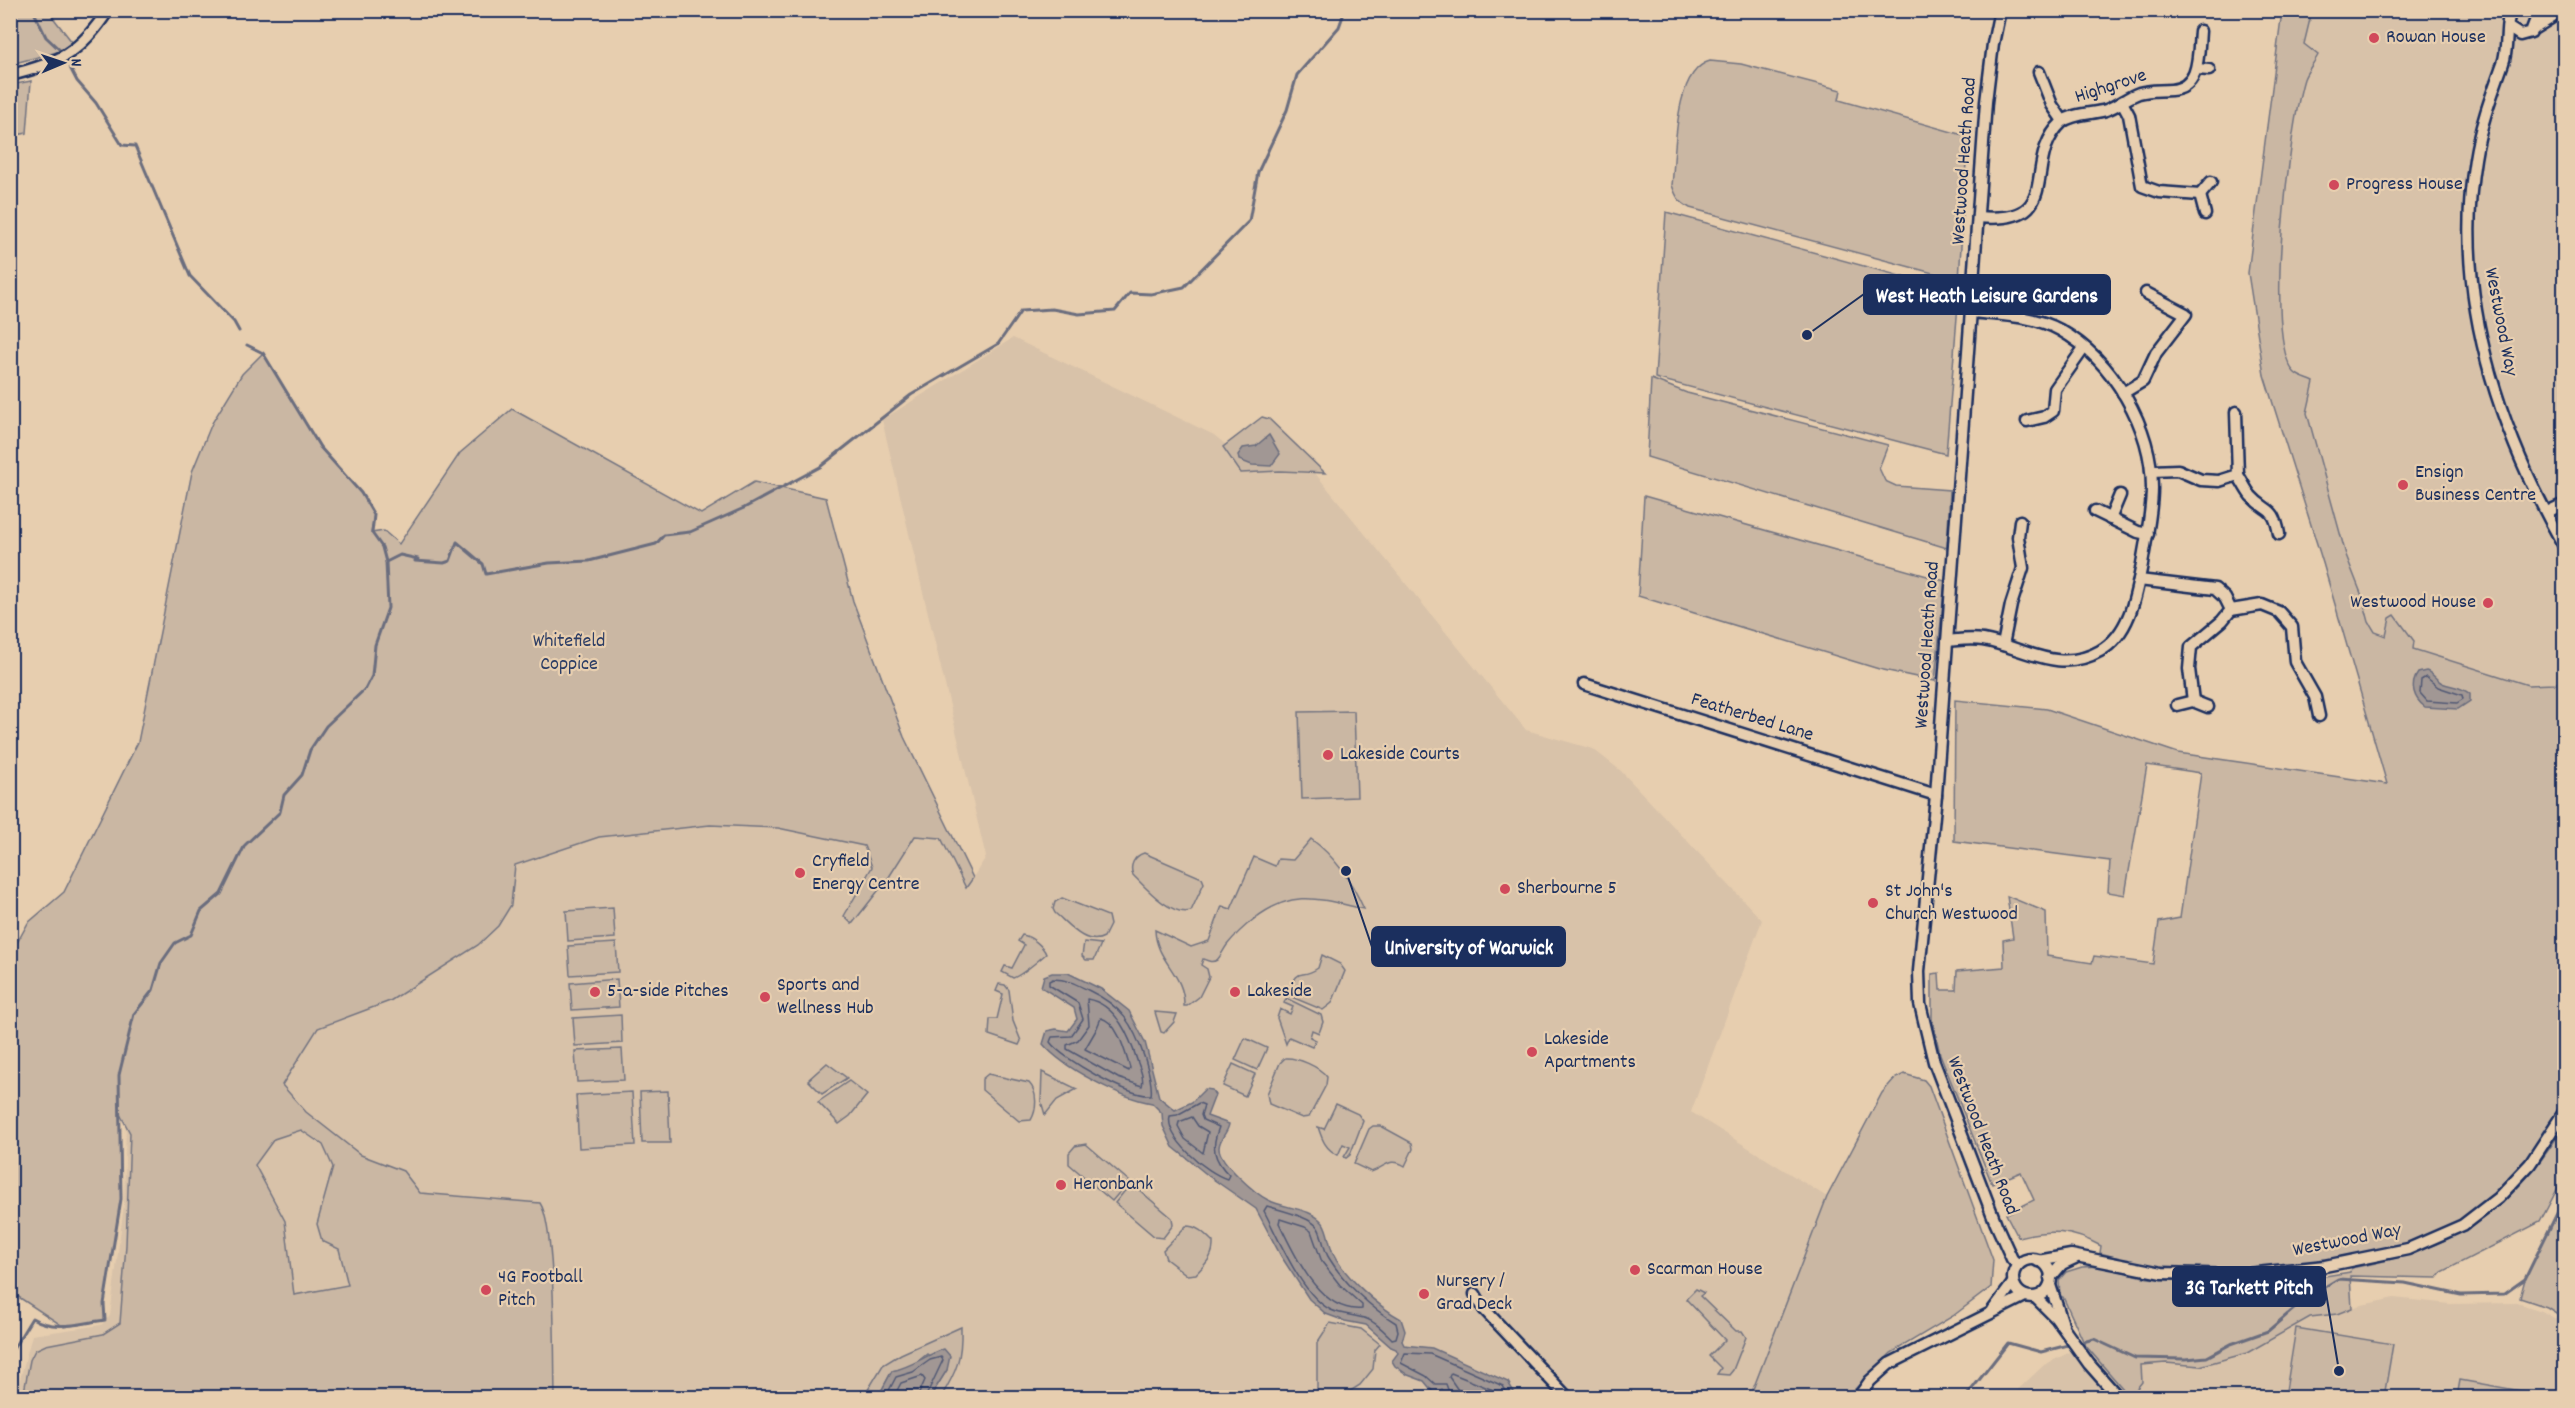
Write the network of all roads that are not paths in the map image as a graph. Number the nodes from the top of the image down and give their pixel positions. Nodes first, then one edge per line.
1 (108, 10) edge
2 (2000, 10) edge
3 (2532, 10) edge
4 (2558, 10) edge
5 (2564, 11) edge
6 (2509, 17) edge
7 (2535, 28) junction
8 (2200, 31) dead end
9 (2520, 35) junction
10 (2505, 58) junction
11 (2197, 69) junction
12 (2209, 70) dead end
13 (2039, 72) dead end
14 (10, 75) edge
15 (2122, 102) junction
16 (2063, 121) junction
17 (2211, 182) dead end
18 (2200, 195) junction
19 (2205, 214) dead end
20 (1978, 218) junction
21 (2146, 293) dead end
22 (1971, 312) junction
23 (2084, 348) junction
24 (2123, 393) junction
25 (2236, 412) dead end
26 (2027, 421) dead end
27 (2151, 471) junction
28 (2238, 474) junction
29 (2120, 495) dead end
30 (2565, 504) edge
31 (2095, 511) dead end
32 (2547, 512) junction
33 (2110, 519) junction
34 (2020, 521) dead end
35 (2148, 534) junction
36 (2279, 534) dead end
37 (2565, 546) edge
38 (2139, 580) junction
39 (2231, 610) junction
40 (1947, 641) junction
41 (2003, 645) junction
42 (1584, 684) dead end
43 (2193, 701) junction
44 (2177, 705) dead end
45 (2208, 707) dead end
46 (2319, 716) dead end
47 (1936, 795) junction
48 (2565, 1112) edge
49 (2081, 1257) junction
50 (2038, 1261) junction
51 (2018, 1265) junction
52 (2050, 1281) junction
53 (2013, 1283) junction
54 (1475, 1294) dead end
55 (2030, 1297) junction
56 (1993, 1310) junction
57 (2068, 1334) junction
58 (1568, 1398) edge
59 (1858, 1398) edge
60 (2119, 1398) edge

1 - 14 street
2 - 20 street, Westwood Heath Road
3 - 7 street
4 - 5 street
5 - 7 street
6 - 9 street
6 - 10 street, Westwood Way
7 - 9 street
8 - 11 street
9 - 10 street, Westwood Way
10 - 32 street, Westwood Way
11 - 12 street
11 - 15 street, Highgrove
13 - 16 street, Highgrove
15 - 16 street, Highgrove
15 - 18 street
16 - 20 street, Highgrove
17 - 18 street
18 - 19 street
20 - 22 street, Westwood Heath Road
21 - 24 street
22 - 23 street
22 - 40 street, Westwood Heath Road
23 - 24 street
23 - 26 street
24 - 27 street
25 - 28 street
27 - 28 street
27 - 35 street
28 - 36 street
29 - 33 street
30 - 32 street
31 - 33 street
32 - 37 street, Westwood Way
33 - 35 street
34 - 41 street
35 - 38 street
38 - 39 street
38 - 41 street
39 - 43 street
39 - 46 street
40 - 41 street
40 - 47 street, Westwood Heath Road
42 - 47 street, Featherbed Lane
43 - 44 street
43 - 45 street
47 - 51 street, Westwood Heath Road
48 - 49 street, Westwood Way
49 - 50 street, Westwood Way
49 - 52 street
50 - 51 street
50 - 52 street
51 - 53 street
52 - 55 street
52 - 57 street
53 - 55 street
53 - 56 street
54 - 58 street
55 - 56 street
55 - 57 street
56 - 59 street
57 - 60 street

